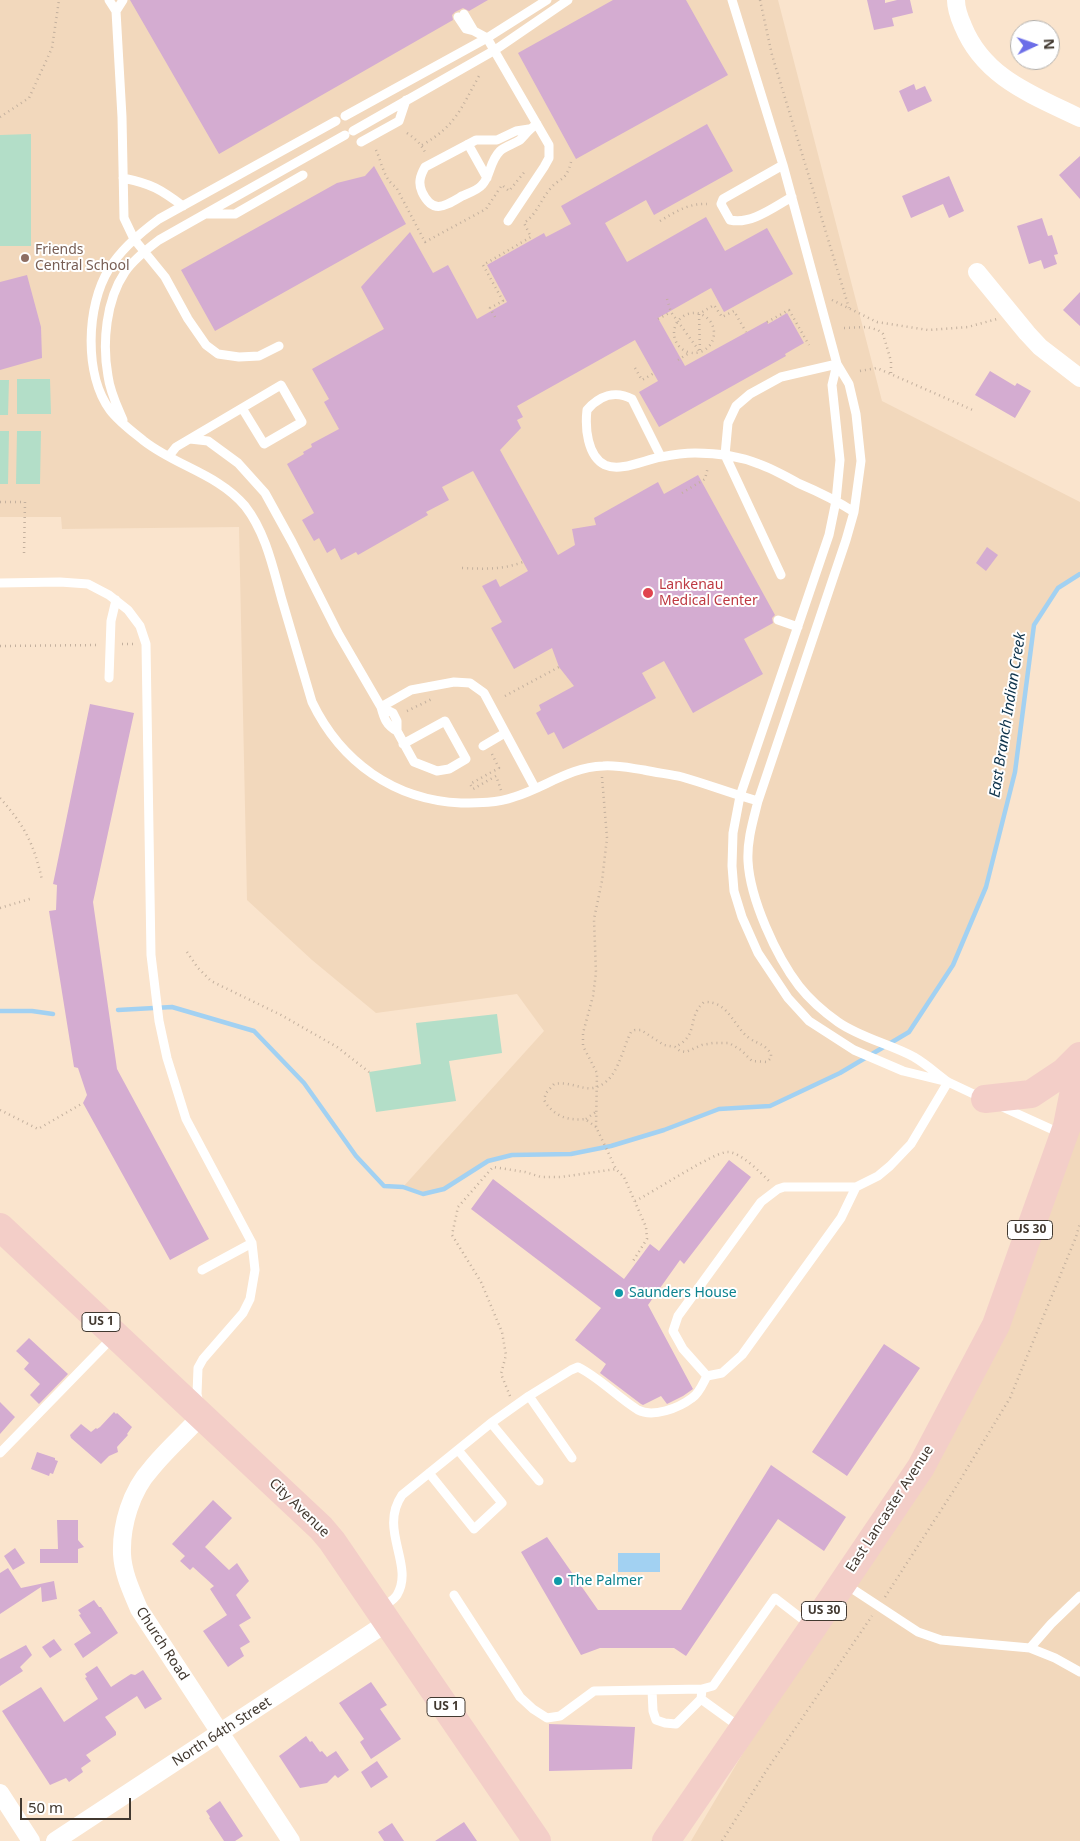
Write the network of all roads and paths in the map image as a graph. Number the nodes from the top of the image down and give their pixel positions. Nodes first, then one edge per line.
1 (59, 0) edge
2 (109, 0) edge
3 (123, 0) edge
4 (547, 0) edge
5 (568, 0) edge
6 (732, 0) edge
7 (760, 0) edge
8 (956, 0) edge
9 (116, 11) junction
10 (461, 15) dead end
11 (487, 38) junction
12 (495, 50) junction
13 (479, 76) dead end
14 (406, 100) junction
15 (0, 118) edge
16 (1080, 118) edge
17 (533, 127) junction
18 (407, 133) dead end
19 (361, 142) dead end
20 (468, 144) junction
21 (422, 145) junction
22 (571, 162) dead end
23 (431, 164) junction
24 (530, 165) dead end
25 (783, 165) junction
26 (303, 175) dead end
27 (123, 178) junction
28 (487, 178) junction
29 (502, 185) dead end
30 (792, 197) junction
31 (707, 204) dead end
32 (183, 206) junction
33 (206, 214) junction
34 (508, 221) dead end
35 (660, 221) dead end
36 (134, 239) junction
37 (145, 251) junction
38 (977, 272) dead end
39 (818, 293) junction
40 (667, 299) dead end
41 (850, 308) junction
42 (671, 312) junction
43 (699, 314) junction
44 (1012, 314) junction
45 (495, 317) dead end
46 (658, 319) dead end
47 (678, 322) junction
48 (767, 322) dead end
49 (844, 328) dead end
50 (746, 332) dead end
51 (809, 345) dead end
52 (280, 346) dead end
53 (700, 352) junction
54 (689, 353) junction
55 (678, 360) dead end
56 (837, 364) junction
57 (635, 368) dead end
58 (860, 371) dead end
59 (656, 372) dead end
60 (891, 374) junction
61 (1080, 378) edge
62 (242, 408) junction
63 (975, 411) dead end
64 (125, 425) junction
65 (190, 439) junction
66 (725, 455) junction
67 (169, 456) junction
68 (660, 457) junction
69 (708, 467) dead end
70 (682, 493) dead end
71 (836, 501) junction
72 (0, 502) edge
73 (854, 512) junction
74 (24, 554) dead end
75 (523, 562) dead end
76 (462, 568) dead end
77 (782, 575) dead end
78 (0, 583) edge
79 (116, 600) junction
80 (778, 620) dead end
81 (798, 627) junction
82 (110, 644) junction
83 (146, 644) junction
84 (0, 646) edge
85 (559, 667) dead end
86 (109, 678) dead end
87 (506, 696) dead end
88 (437, 697) dead end
89 (381, 707) junction
90 (407, 711) dead end
91 (505, 733) junction
92 (403, 744) junction
93 (485, 745) joint
94 (601, 766) junction
95 (535, 788) junction
96 (501, 790) dead end
97 (740, 796) junction
98 (0, 798) edge
99 (758, 801) junction
100 (42, 880) dead end
101 (33, 898) dead end
102 (0, 908) edge
103 (188, 952) dead end
104 (675, 1047) junction
105 (1080, 1056) edge
106 (1080, 1060) edge
107 (369, 1072) dead end
108 (948, 1082) junction
109 (597, 1086) junction
110 (985, 1099) junction
111 (83, 1103) dead end
112 (0, 1110) edge
113 (597, 1111) junction
114 (586, 1119) junction
115 (596, 1128) junction
116 (1064, 1135) junction
117 (616, 1169) junction
118 (856, 1187) junction
119 (778, 1189) junction
120 (634, 1201) junction
121 (1080, 1223) edge
122 (0, 1227) edge
123 (252, 1243) junction
124 (633, 1261) dead end
125 (202, 1270) dead end
126 (114, 1335) junction
127 (708, 1376) junction
128 (529, 1396) junction
129 (515, 1406) junction
130 (201, 1416) junction
131 (491, 1423) junction
132 (458, 1450) junction
133 (0, 1453) edge
134 (572, 1458) dead end
135 (429, 1473) junction
136 (539, 1481) dead end
137 (843, 1583) junction
138 (454, 1595) dead end
139 (1080, 1596) edge
140 (878, 1607) junction
141 (384, 1616) junction
142 (813, 1627) junction
143 (1030, 1648) junction
144 (1080, 1672) edge
145 (702, 1689) junction
146 (652, 1690) junction
147 (700, 1699) junction
148 (743, 1730) junction
149 (220, 1733) junction
150 (0, 1793) edge
151 (31, 1841) edge
152 (55, 1841) edge
153 (291, 1841) edge
154 (537, 1841) edge
155 (666, 1841) edge
156 (722, 1841) edge

1 - 15 path
2 - 9 lane
3 - 9 lane
4 - 11 lane
5 - 12 lane
6 - 25 lane
7 - 41 path
8 - 16 street
9 - 27 lane
10 - 11 lane
11 - 12 lane
11 - 32 lane
12 - 14 lane
12 - 17 lane
13 - 21 path
14 - 19 lane
14 - 33 lane
17 - 20 lane
17 - 28 lane
17 - 34 lane
18 - 21 path
20 - 23 lane
20 - 28 lane
21 - 23 path
22 - 45 path
23 - 28 lane
24 - 29 path
25 - 30 lane
25 - 30 lane
26 - 33 lane
27 - 32 lane
27 - 36 lane
30 - 39 lane
31 - 35 path
32 - 36 lane
33 - 37 lane
36 - 37 lane
36 - 64 lane
37 - 52 lane
37 - 64 lane
38 - 44 street
39 - 41 path
39 - 56 lane
40 - 42 path
41 - 44 path
42 - 46 path
42 - 47 path
43 - 47 path
43 - 50 path
43 - 53 path
43 - 53 path
44 - 61 street
47 - 53 path
47 - 54 path
48 - 51 path
49 - 60 path
53 - 54 path
54 - 55 path
56 - 66 lane
56 - 71 lane
56 - 73 lane
57 - 59 path
58 - 60 path
60 - 63 path
62 - 62 lane
62 - 65 lane
64 - 67 lane
65 - 67 lane
65 - 89 lane
66 - 68 lane
66 - 71 lane
66 - 77 lane
67 - 95 lane
68 - 68 lane
69 - 70 path
71 - 73 lane
71 - 81 lane
72 - 74 path
73 - 99 lane
75 - 76 path
78 - 79 lane
79 - 82 lane
79 - 83 lane
80 - 81 lane
81 - 97 lane
82 - 83 path
82 - 84 path
82 - 86 lane
83 - 123 lane
85 - 87 path
88 - 90 path
89 - 91 lane
89 - 92 lane
91 - 93 lane
91 - 95 lane
92 - 92 lane
93 - 96 path
94 - 95 lane
94 - 97 lane
94 - 109 path
97 - 99 lane
97 - 108 lane
98 - 100 path
99 - 108 lane
101 - 102 path
103 - 107 path
104 - 104 path
104 - 109 path
105 - 110 highway
106 - 116 highway, East Lancaster Avenue / US 30
108 - 110 lane
108 - 118 lane
109 - 113 path
109 - 114 path
110 - 116 lane
111 - 112 path
113 - 114 path
113 - 115 path
114 - 115 path
115 - 117 path
116 - 137 highway, East Lancaster Avenue / US 30
117 - 120 path
117 - 129 path
118 - 119 lane
118 - 127 lane
119 - 120 path
119 - 127 lane
120 - 124 path
121 - 140 path
122 - 126 highway, City Avenue / US 1
123 - 125 lane
123 - 130 lane
126 - 130 highway, City Avenue / US 1
126 - 133 lane
127 - 128 lane
128 - 129 lane
128 - 134 lane
129 - 131 lane
130 - 141 highway, City Avenue / US 1
130 - 149 street, Church Road
131 - 132 lane
131 - 136 lane
132 - 135 lane
132 - 135 lane
135 - 141 lane
137 - 140 lane
137 - 142 highway, East Lancaster Avenue / US 30
138 - 146 lane
139 - 143 lane
140 - 143 lane
140 - 156 path
141 - 149 street, North 64th Street
141 - 154 highway, City Avenue / US 1
142 - 145 lane
142 - 148 highway, East Lancaster Avenue / US 30
143 - 144 lane
145 - 146 lane
145 - 147 lane
146 - 147 lane
147 - 148 lane
148 - 155 highway, East Lancaster Avenue / US 30
149 - 152 street, North 64th Street
149 - 153 street, Church Road
150 - 151 street

